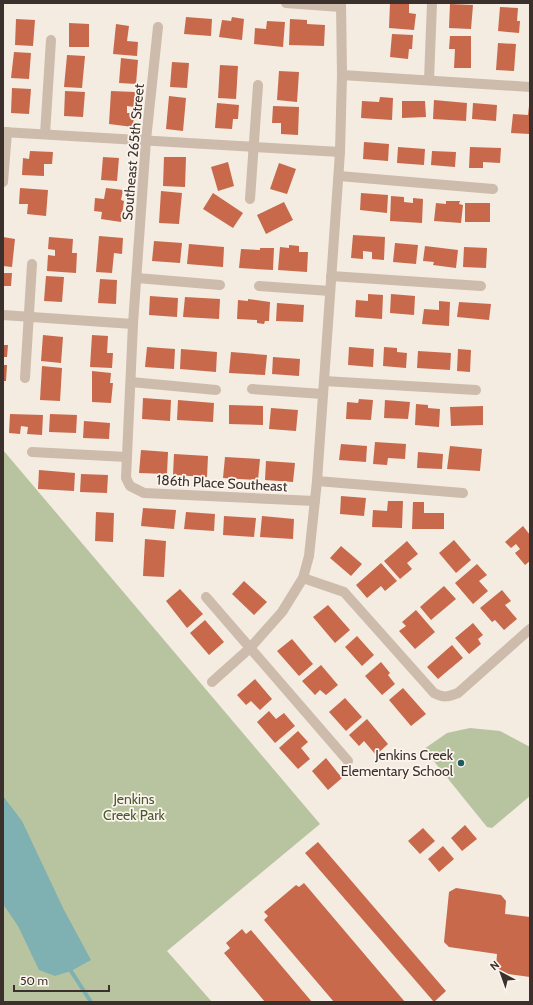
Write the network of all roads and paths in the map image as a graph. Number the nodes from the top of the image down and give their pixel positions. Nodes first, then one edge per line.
1 (286, 3) edge
2 (432, 3) edge
3 (341, 5) edge
4 (158, 27) dead end
5 (51, 40) dead end
6 (342, 75) junction
7 (429, 80) junction
8 (258, 85) dead end
9 (530, 87) edge
10 (5, 132) edge
11 (45, 134) junction
12 (146, 140) junction
13 (254, 147) junction
14 (340, 152) junction
15 (339, 176) junction
16 (3, 182) edge
17 (493, 189) dead end
18 (250, 199) dead end
19 (32, 264) dead end
20 (331, 276) junction
21 (137, 278) junction
22 (220, 285) dead end
23 (259, 286) dead end
24 (481, 286) dead end
25 (330, 291) junction
26 (3, 315) edge
27 (28, 317) junction
28 (133, 324) junction
29 (25, 378) dead end
30 (324, 381) junction
31 (131, 382) junction
32 (252, 389) dead end
33 (216, 390) dead end
34 (476, 390) dead end
35 (323, 394) junction
36 (32, 452) dead end
37 (126, 458) junction
38 (316, 480) junction
39 (130, 486) joint
40 (463, 493) dead end
41 (315, 501) junction
42 (303, 578) junction
43 (206, 596) dead end
44 (530, 629) edge
45 (250, 648) junction
46 (212, 682) dead end
47 (348, 761) dead end

1 - 3 street
2 - 7 street
3 - 6 street
4 - 12 street, Southeast 265th Street
5 - 11 street
6 - 7 street
6 - 14 street
7 - 9 street
8 - 13 street
10 - 11 street
10 - 16 street
11 - 12 street
12 - 13 street
12 - 21 street, Southeast 265th Street
13 - 14 street
13 - 18 street
14 - 15 street
15 - 17 street
15 - 20 street
19 - 27 street
20 - 24 street
20 - 25 street
21 - 22 street
21 - 28 street, Southeast 265th Street
23 - 25 street
25 - 30 street
26 - 27 street
27 - 28 street
27 - 29 street
28 - 31 street, Southeast 265th Street
30 - 34 street
30 - 35 street
31 - 33 street
31 - 37 street, Southeast 265th Street
32 - 35 street
35 - 38 street
36 - 37 street
37 - 39 street, Southeast 265th Street
38 - 40 street
38 - 41 street
39 - 41 street, 186th Place Southeast
41 - 42 street
42 - 44 street
42 - 45 street
43 - 45 street
45 - 46 street
45 - 47 street

